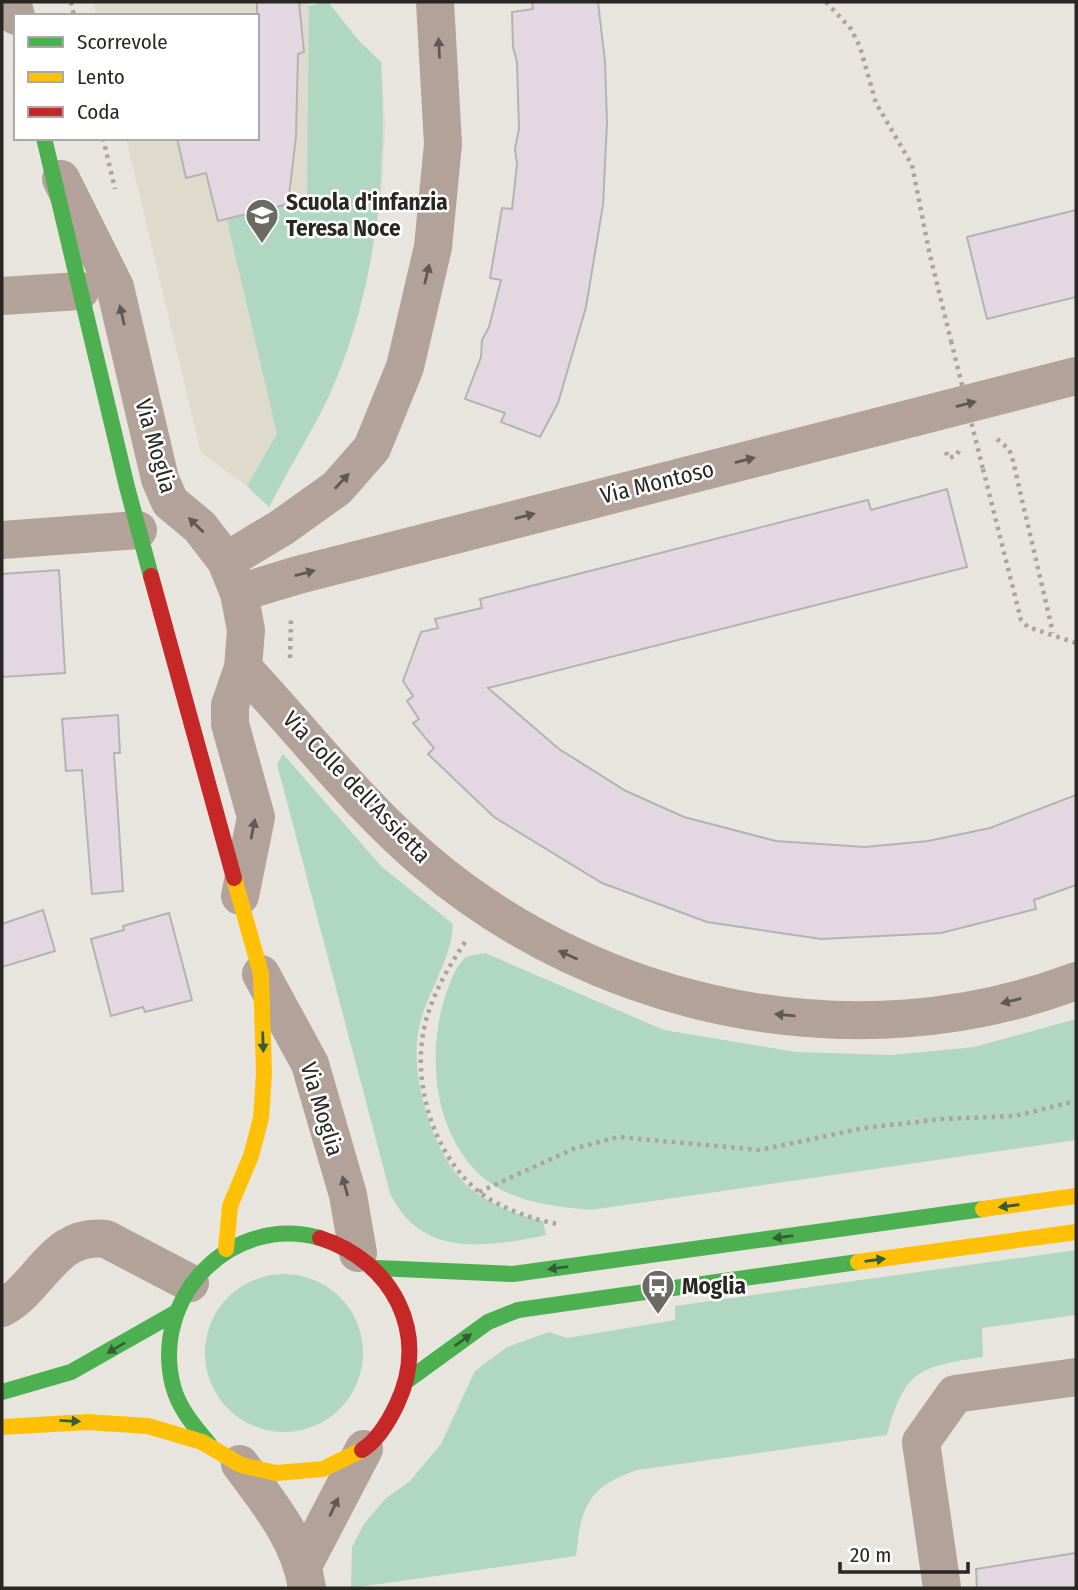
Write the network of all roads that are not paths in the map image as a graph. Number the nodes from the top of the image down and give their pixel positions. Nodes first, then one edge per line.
1 (435, 2) edge
2 (46, 145) edge
3 (79, 291) junction
4 (2, 296) edge
5 (1076, 376) edge
6 (138, 530) junction
7 (2, 540) edge
8 (233, 577) junction
9 (243, 668) junction
10 (240, 897) junction
11 (261, 974) junction
12 (1076, 981) edge
13 (1076, 1196) edge
14 (1076, 1232) edge
15 (226, 1249) junction
16 (368, 1260) junction
17 (183, 1298) junction
18 (2, 1308) edge
19 (1076, 1377) edge
20 (408, 1380) junction
21 (2, 1392) edge
22 (2, 1427) edge
23 (364, 1449) junction
24 (225, 1455) junction
25 (305, 1576) edge
26 (942, 1588) edge

8 -> 1 street
2 - 3 main road, Via Moglia
8 -> 2 street, Via Moglia
3 - 4 street
3 - 6 main road, Via Moglia
8 -> 5 street, Via Montoso
6 - 7 street
6 - 10 main road, Via Moglia
8 - 9 street, Via Moglia
10 -> 9 street, Via Moglia
12 -> 9 street, Via Colle dell'Assietta
10 - 11 main road, Via Moglia
11 -> 15 main road, Via Moglia
16 -> 11 street, Via Moglia
13 -> 16 main road
20 -> 14 main road
15 - 16 main road
15 - 17 main road
16 - 20 main road
17 - 18 street
17 -> 21 main road
17 - 24 main road
19 - 26 street
20 - 23 main road
22 -> 24 main road
23 - 24 main road
25 -> 23 street
24 - 25 street

